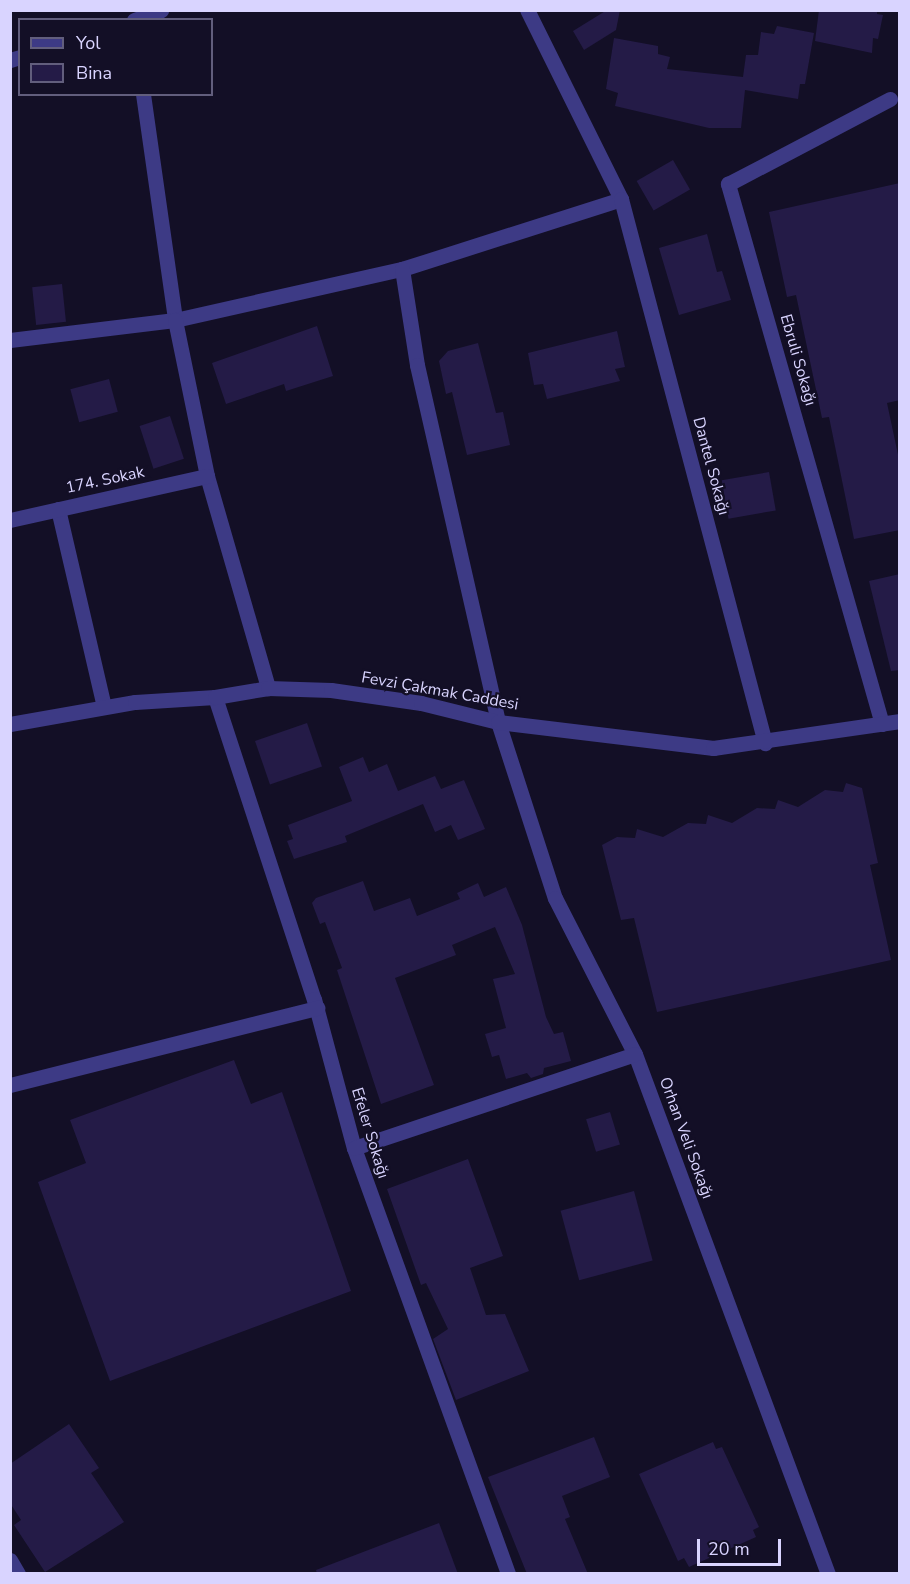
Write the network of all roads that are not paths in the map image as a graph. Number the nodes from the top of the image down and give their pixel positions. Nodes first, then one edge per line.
1 (161, 10) edge
2 (527, 10) edge
3 (137, 18) edge
4 (143, 96) edge
5 (890, 99) dead end
6 (621, 199) junction
7 (402, 269) junction
8 (175, 320) junction
9 (10, 340) edge
10 (207, 476) junction
11 (58, 509) junction
12 (10, 520) edge
13 (268, 688) junction
14 (215, 697) junction
15 (104, 707) junction
16 (900, 721) edge
17 (498, 722) junction
18 (10, 724) edge
19 (882, 724) junction
20 (765, 743) junction
21 (317, 1008) junction
22 (635, 1054) junction
23 (10, 1085) edge
24 (354, 1149) junction
25 (10, 1560) edge
26 (18, 1574) edge
27 (508, 1574) edge
28 (828, 1574) edge

1 - 3 street
2 - 6 street, Dantel Sokağı
4 - 8 street
5 - 19 street, Ebruli Sokağı
6 - 7 street
6 - 20 street, Dantel Sokağı
7 - 8 street
7 - 17 street, Orhan Veli Sokağı
8 - 9 street
8 - 10 street
10 - 11 street, 174. Sokak
10 - 13 street
11 - 12 street, 174. Sokak
11 - 15 street
13 - 14 street, Fevzi Çakmak Caddesi
13 - 17 street, Fevzi Çakmak Caddesi
14 - 15 street, Fevzi Çakmak Caddesi
14 - 21 street, Efeler Sokağı
15 - 18 street, Fevzi Çakmak Caddesi
16 - 19 street, Fevzi Çakmak Caddesi
17 - 20 street, Fevzi Çakmak Caddesi
17 - 22 street, Orhan Veli Sokağı
19 - 20 street, Fevzi Çakmak Caddesi
21 - 23 street
21 - 24 street, Efeler Sokağı
22 - 24 street
22 - 28 street, Orhan Veli Sokağı
24 - 27 street, Efeler Sokağı
25 - 26 street

